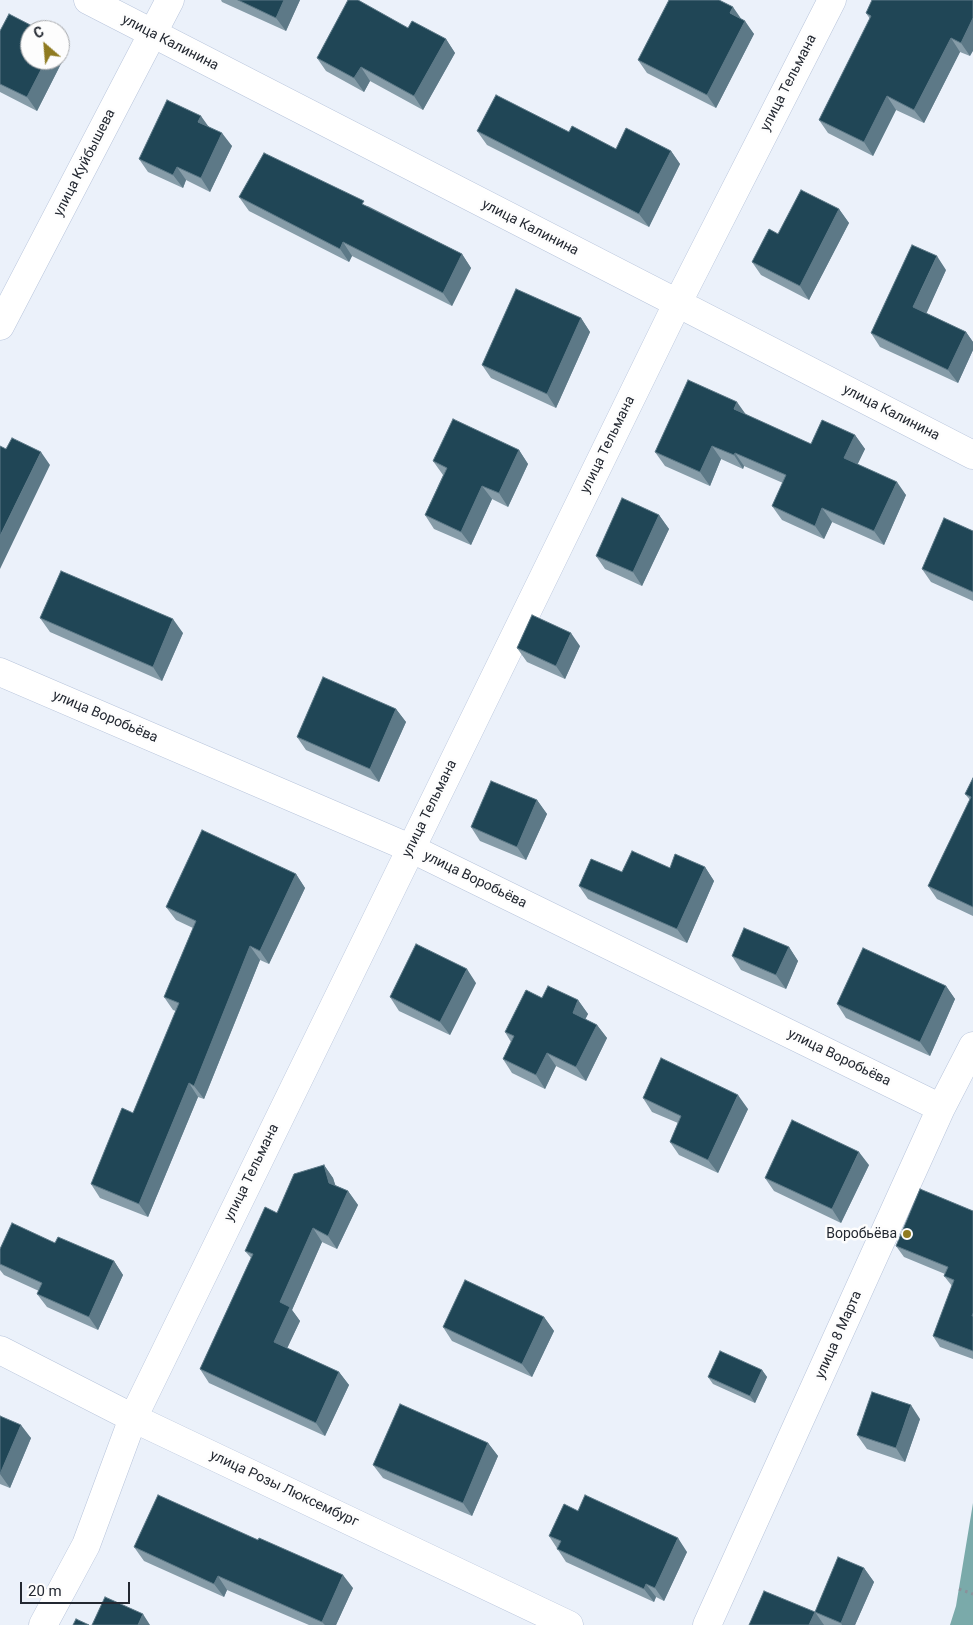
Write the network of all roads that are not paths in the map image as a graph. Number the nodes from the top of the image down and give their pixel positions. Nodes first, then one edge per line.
1 (88, 0) edge
2 (170, 0) edge
3 (832, 0) edge
4 (152, 34) junction
5 (677, 304) junction
6 (0, 326) edge
7 (973, 455) edge
8 (0, 672) edge
9 (410, 848) junction
10 (973, 1046) edge
11 (942, 1108) junction
12 (0, 1350) edge
13 (133, 1418) junction
14 (43, 1625) edge
15 (569, 1625) edge
16 (707, 1625) edge

1 - 4 street, улица Калинина
2 - 4 street, улица Куйбышева
3 - 5 street, улица Тельмана
4 - 5 street, улица Калинина
4 - 6 street, улица Куйбышева
5 - 7 street, улица Калинина
5 - 9 street, улица Тельмана
8 - 9 street, улица Воробьёва
9 - 11 street, улица Воробьёва
9 - 13 street, улица Тельмана
10 - 11 street, улица 8 Марта
11 - 16 street, улица 8 Марта
12 - 13 street, улица Розы Люксембург
13 - 14 street, улица Тельмана
13 - 15 street, улица Розы Люксембург

